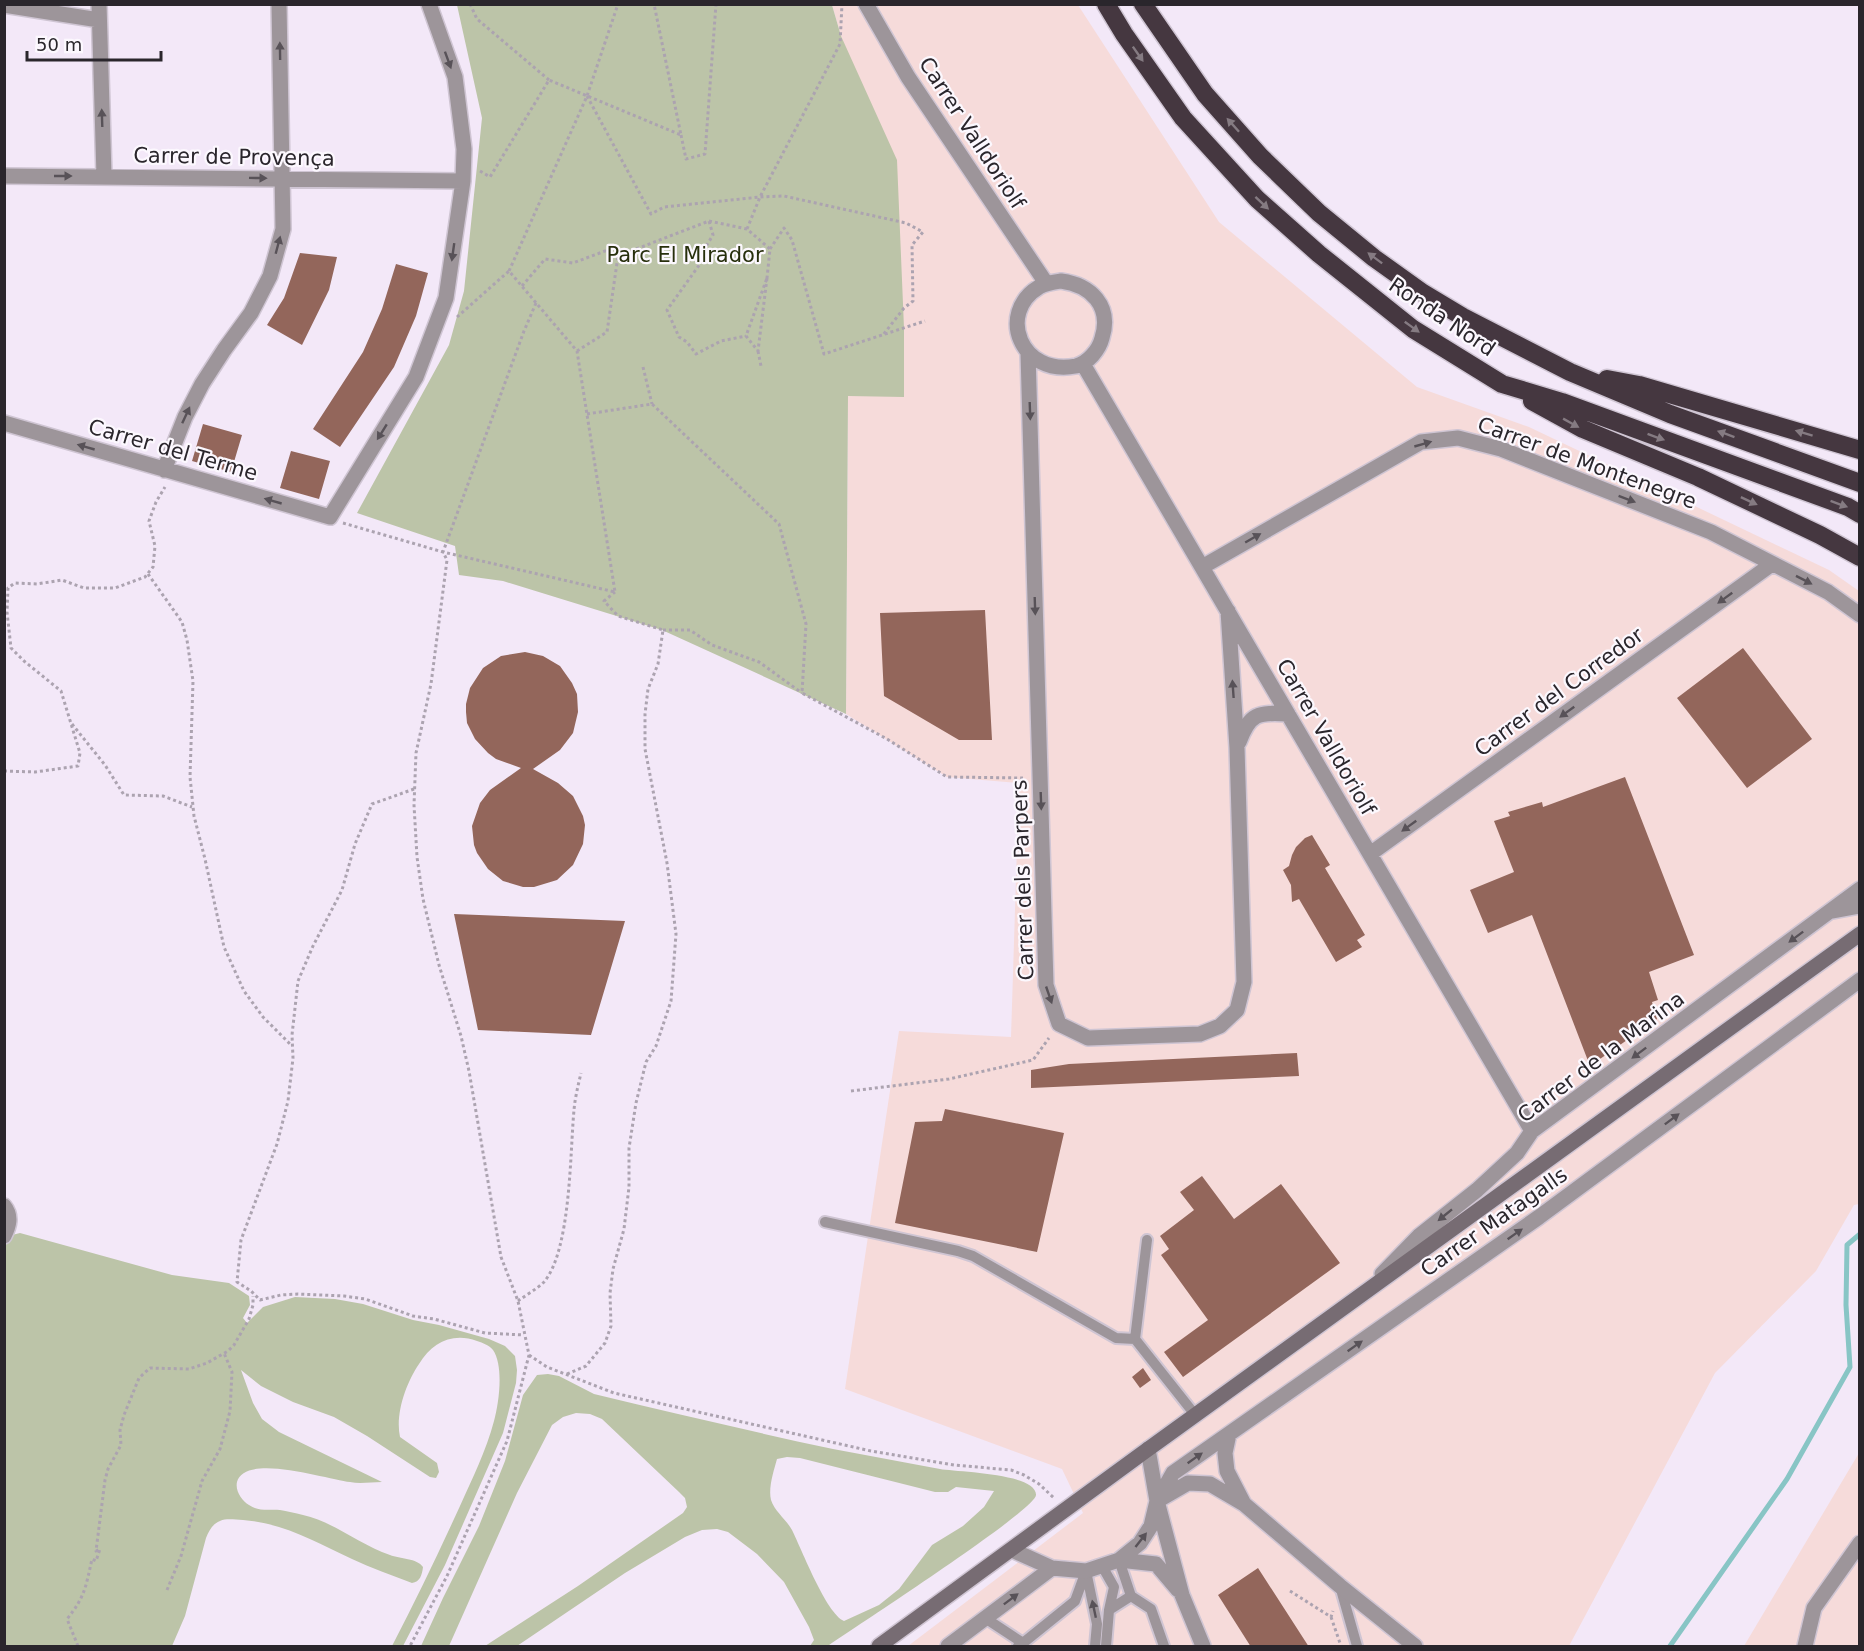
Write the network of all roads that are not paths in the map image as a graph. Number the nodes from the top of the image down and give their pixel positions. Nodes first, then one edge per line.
1 (279, 4) edge
2 (429, 4) edge
3 (866, 4) edge
4 (1106, 4) edge
5 (1143, 4) edge
6 (4, 5) edge
7 (99, 12) edge
8 (4, 176) edge
9 (104, 176) junction
10 (282, 178) junction
11 (463, 181) junction
12 (1046, 283) junction
13 (1028, 352) junction
14 (1083, 364) junction
15 (1570, 372) junction
16 (1502, 384) junction
17 (4, 423) edge
18 (1860, 450) edge
19 (168, 471) junction
20 (1860, 483) edge
21 (1860, 513) edge
22 (1860, 556) edge
23 (1772, 564) junction
24 (1202, 567) junction
25 (1228, 611) junction
26 (1860, 615) edge
27 (1288, 714) junction
28 (1237, 747) junction
29 (1370, 854) junction
30 (1860, 889) edge
31 (1860, 906) edge
32 (1829, 912) junction
33 (1860, 934) edge
34 (1860, 980) edge
35 (1532, 1131) junction
36 (4, 1206) edge
37 (825, 1222) dead end
38 (4, 1236) edge
39 (1147, 1240) dead end
40 (1358, 1299) junction
41 (1135, 1339) junction
42 (1196, 1416) junction
43 (1229, 1434) junction
44 (1148, 1449) junction
45 (1157, 1501) junction
46 (1244, 1503) junction
47 (1860, 1543) edge
48 (1012, 1550) junction
49 (1119, 1560) junction
50 (1102, 1566) junction
51 (1052, 1568) junction
52 (1086, 1571) junction
53 (1340, 1586) junction
54 (1182, 1595) junction
55 (1131, 1596) junction
56 (1109, 1610) junction
57 (986, 1618) junction
58 (1020, 1645) edge
59 (879, 1647) edge
60 (948, 1647) edge
61 (1095, 1647) edge
62 (1106, 1647) edge
63 (1164, 1647) edge
64 (1192, 1647) edge
65 (1203, 1647) edge
66 (1357, 1647) edge
67 (1414, 1647) edge
68 (1805, 1647) edge

10 -> 1 street
2 -> 11 street
3 - 12 street, Carrer Valldoriolf
4 -> 16 highway, Ronda Nord
15 -> 5 highway, Ronda Nord
6 - 7 street
9 -> 7 street
8 -> 9 street, Carrer de Provença
9 -> 10 street, Carrer de Provença
10 - 11 street, Carrer de Provença
19 -> 10 street
11 -> 19 street, Carrer del Terme
12 - 13 street
12 - 14 street
13 - 14 street
13 -> 28 street, Carrer dels Parpers
14 - 24 street, Carrer Valldoriolf
18 -> 15 highway
20 -> 15 highway, Ronda Nord
16 -> 21 highway, Ronda Nord
16 -> 22 highway
19 -> 17 street, Carrer del Terme
24 -> 23 street, Carrer de Montenegre
23 -> 26 street, Carrer de Montenegre
23 -> 29 street, Carrer del Corredor
24 - 25 street, Carrer Valldoriolf
25 - 27 street, Carrer Valldoriolf
28 -> 25 street
27 - 28 street
27 - 29 street, Carrer Valldoriolf
29 - 35 street, Carrer Valldoriolf
30 - 32 street, Carrer de la Marina
31 - 32 street, Carrer de la Marina
32 -> 35 street, Carrer de la Marina
33 - 40 street
43 -> 34 street, Carrer Matagalls
35 -> 40 street, Carrer de la Marina
36 - 38 street
37 - 41 lane
39 - 41 lane
40 - 42 street
41 - 42 lane
42 - 44 street
45 -> 43 street, Carrer Matagalls
43 - 46 street
44 - 45 street, Carrer Matagalls
44 - 48 street
45 - 46 street
49 -> 45 street, Carrer Matagalls
45 - 54 street
46 - 53 street
47 - 68 street
48 - 51 street, Carrer Matagalls
48 - 59 street
49 - 50 street, Carrer Matagalls
49 - 54 street
49 - 55 lane
50 - 52 street, Carrer Matagalls
50 - 56 lane
51 - 52 street, Carrer Matagalls
57 -> 51 street
52 - 58 lane
61 -> 52 lane
53 - 66 lane
53 - 67 street
54 - 64 street
54 - 65 street
55 - 56 lane
55 - 63 lane
56 - 62 lane
57 - 58 lane
57 - 60 street

